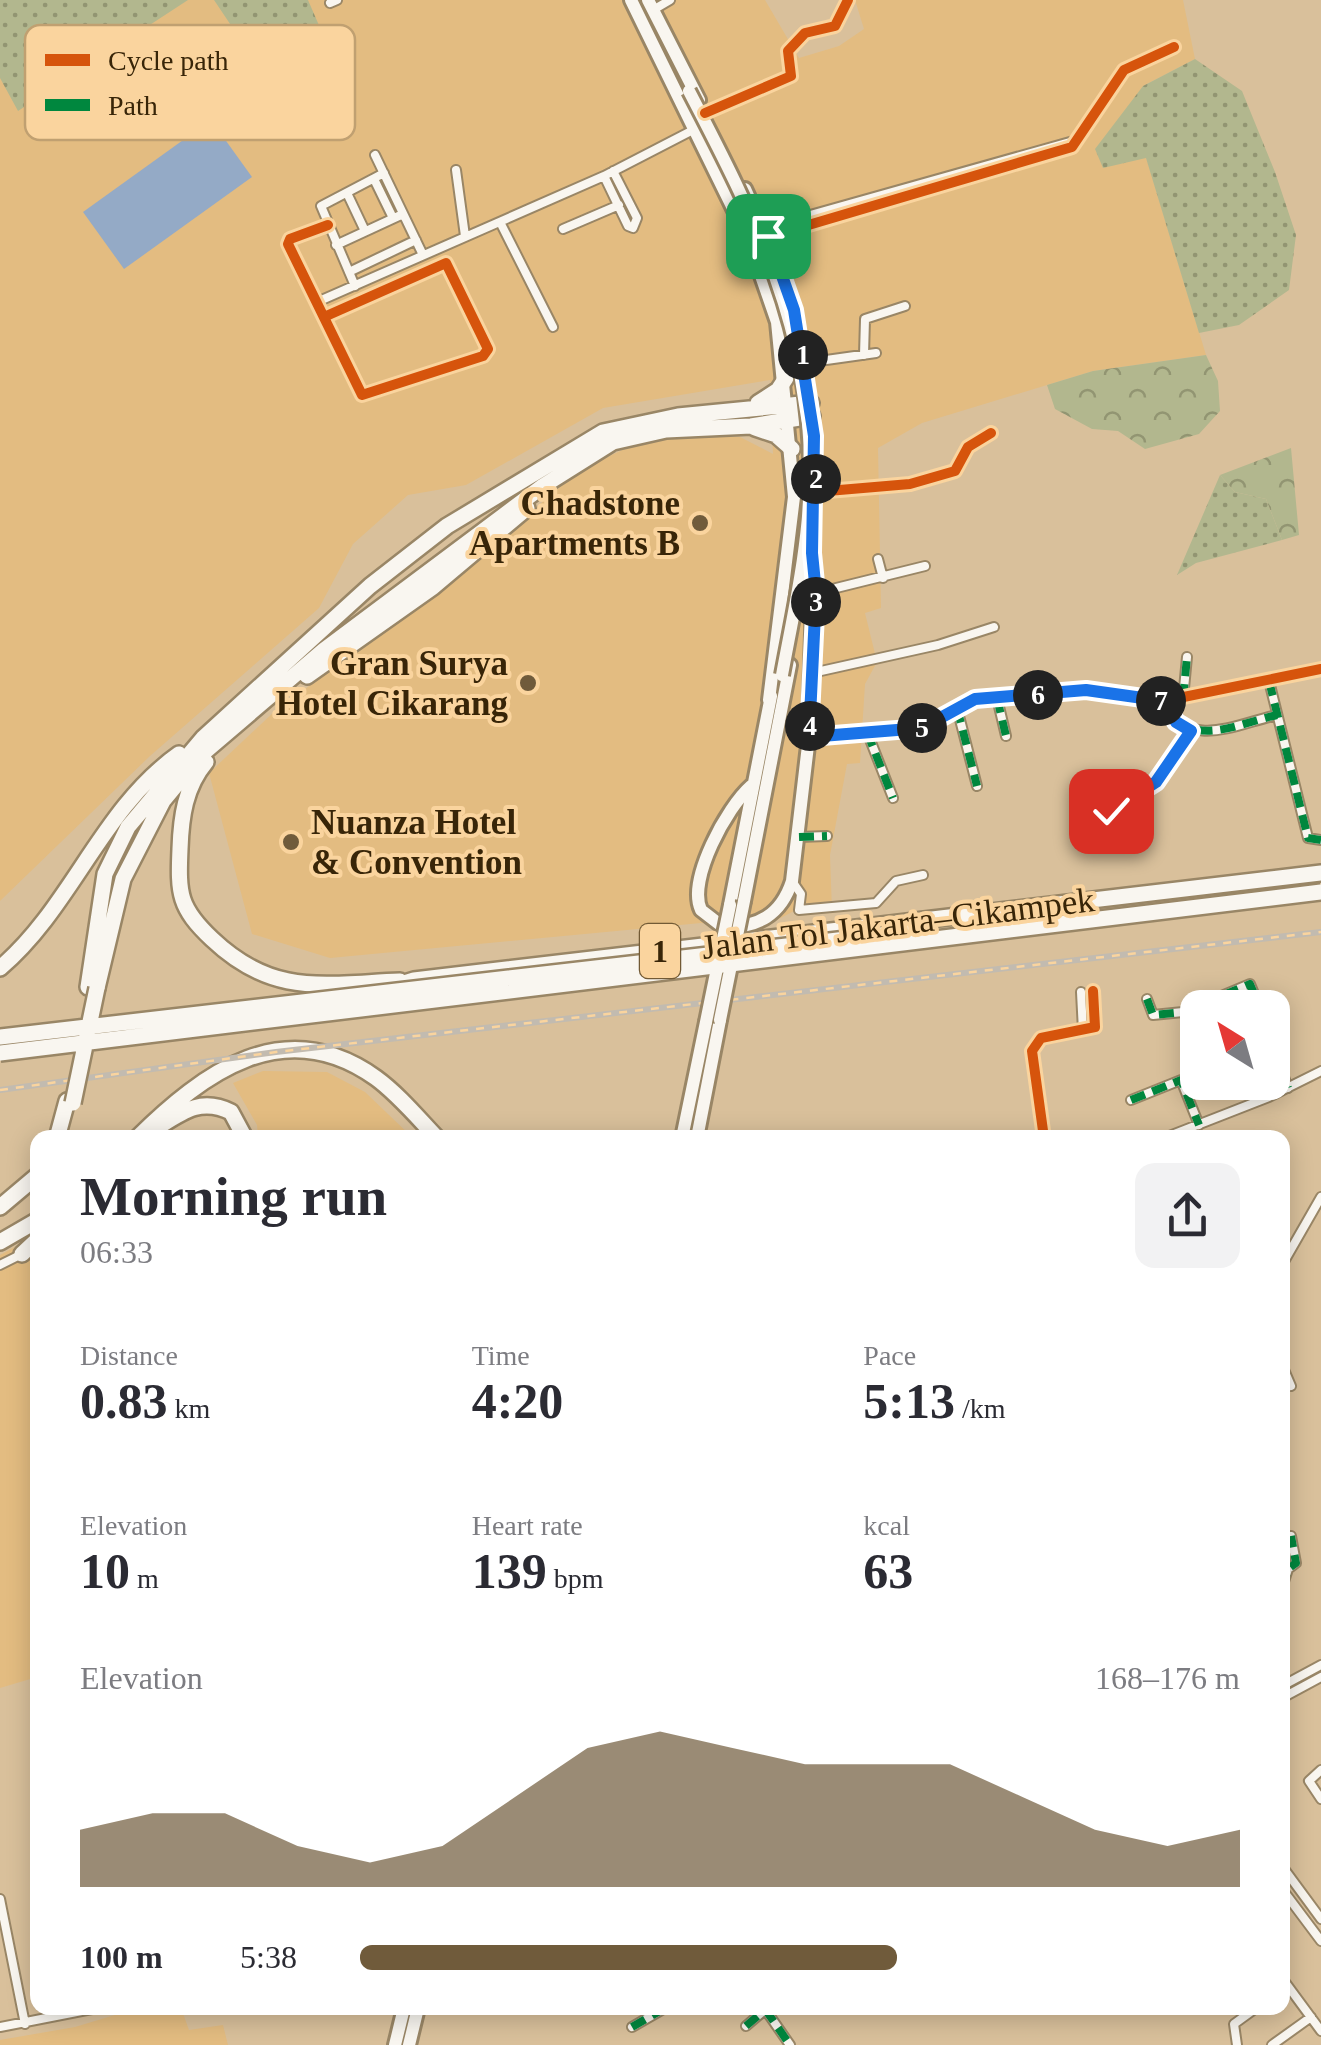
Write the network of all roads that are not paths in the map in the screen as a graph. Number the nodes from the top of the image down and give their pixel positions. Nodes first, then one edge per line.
1 (632, 0) edge
2 (670, 0) edge
3 (848, 0) edge
4 (650, 5) edge
5 (660, 24) junction
6 (1174, 47) dead end
7 (662, 56) junction
8 (688, 92) junction
9 (705, 112) junction
10 (695, 129) junction
11 (375, 156) dead end
12 (456, 170) dead end
13 (613, 171) junction
14 (384, 174) junction
15 (604, 176) junction
16 (374, 178) junction
17 (347, 192) junction
18 (628, 201) junction
19 (618, 205) junction
20 (398, 216) junction
21 (500, 222) junction
22 (328, 225) junction
23 (562, 229) dead end
24 (365, 231) junction
25 (766, 232) junction
26 (464, 236) junction
27 (416, 240) junction
28 (336, 244) junction
29 (423, 255) junction
30 (349, 272) junction
31 (355, 286) junction
32 (317, 302) junction
33 (905, 306) dead end
34 (324, 318) junction
35 (553, 326) dead end
36 (876, 353) dead end
37 (864, 355) junction
38 (805, 363) junction
39 (786, 378) junction
40 (811, 404) junction
41 (750, 407) junction
42 (788, 407) junction
43 (751, 426) junction
44 (991, 433) dead end
45 (814, 436) junction
46 (791, 443) junction
47 (557, 476) junction
48 (816, 492) junction
49 (812, 553) junction
50 (878, 559) dead end
51 (925, 566) dead end
52 (883, 578) junction
53 (816, 593) junction
54 (994, 627) dead end
55 (1187, 657) dead end
56 (1321, 669) edge
57 (812, 673) junction
58 (1269, 681) junction
59 (997, 698) junction
60 (1183, 699) junction
61 (1164, 701) junction
62 (776, 703) junction
63 (956, 708) junction
64 (1277, 716) junction
65 (1191, 731) junction
66 (867, 732) junction
67 (1006, 736) dead end
68 (809, 737) junction
69 (203, 738) junction
70 (751, 786) junction
71 (977, 786) dead end
72 (893, 798) dead end
73 (1093, 811) dead end
74 (827, 836) dead end
75 (799, 837) junction
76 (1321, 840) edge
77 (1321, 873) edge
78 (922, 875) dead end
79 (792, 881) junction
80 (1321, 883) edge
81 (1321, 892) edge
82 (1321, 900) edge
83 (737, 903) junction
84 (0, 968) edge
85 (414, 980) junction
86 (93, 987) junction
87 (1093, 991) dead end
88 (1081, 992) dead end
89 (1147, 999) dead end
90 (1180, 1011) edge
91 (713, 1021) junction
92 (1083, 1031) junction
93 (0, 1036) edge
94 (0, 1057) edge
95 (1321, 1071) edge
96 (1290, 1087) edge
97 (1131, 1100) dead end
98 (1259, 1100) edge
99 (1198, 1125) junction
100 (62, 1130) edge
101 (149, 1130) edge
102 (153, 1130) edge
103 (241, 1130) edge
104 (430, 1130) edge
105 (684, 1130) edge
106 (698, 1130) edge
107 (1043, 1130) edge
108 (1185, 1130) edge
109 (30, 1182) edge
110 (30, 1195) edge
111 (1321, 1198) edge
112 (0, 1207) edge
113 (0, 1216) edge
114 (30, 1225) edge
115 (0, 1242) edge
116 (30, 1246) edge
117 (1290, 1251) edge
118 (22, 1254) joint
119 (0, 1265) edge
120 (1291, 1536) dead end
121 (1290, 1568) edge
122 (1321, 1665) edge
123 (1321, 1677) edge
124 (1290, 1682) edge
125 (1290, 1694) edge
126 (1321, 1770) edge
127 (1321, 1799) edge
128 (1290, 1877) edge
129 (0, 1899) edge
130 (1290, 1900) edge
131 (1321, 1919) edge
132 (1321, 1941) edge
133 (1290, 1990) edge
134 (66, 2015) edge
135 (402, 2015) edge
136 (416, 2015) edge
137 (653, 2015) edge
138 (758, 2015) edge
139 (771, 2015) edge
140 (1246, 2015) edge
141 (1311, 2016) junction
142 (25, 2024) junction
143 (746, 2026) dead end
144 (0, 2027) edge
145 (632, 2027) dead end
146 (1321, 2031) edge
147 (1275, 2044) edge
148 (396, 2045) edge
149 (409, 2045) edge
150 (790, 2045) edge
151 (1236, 2045) edge

1 - 7 main road
2 - 4 street
3 - 9 street
4 - 5 main road
5 - 8 main road
5 - 9 main road
6 - 25 street
7 - 8 main road
7 - 10 main road
8 - 62 main road, bridge
9 - 25 main road
10 - 13 street
10 - 39 main road
11 - 14 street
12 - 26 street
13 - 15 street
13 - 18 street
14 - 16 street
14 - 20 street
15 - 19 street
15 - 21 street
16 - 17 street
16 - 20 street
17 - 22 street
17 - 24 street
18 - 19 street
18 - 19 street
19 - 23 street
20 - 24 street
20 - 27 street
21 - 26 street
21 - 35 street
22 - 28 street
22 - 32 street
24 - 28 street
25 - 38 main road
26 - 29 street
27 - 29 street
27 - 30 street
28 - 30 street
29 - 31 street
30 - 31 street
31 - 32 street
32 - 34 street
33 - 37 street
34 - 34 street
36 - 37 street
37 - 38 street
38 - 40 main road
39 - 41 highway
39 - 42 main road
40 - 42 highway
40 - 45 main road
41 - 42 highway
41 - 69 highway
42 - 43 highway
42 - 46 main road
43 - 46 highway
43 - 47 highway
44 - 48 street
45 - 46 main road
45 - 48 main road
46 - 62 main road
47 - 85 highway
47 - 86 highway
48 - 49 main road
49 - 53 main road
49 - 62 main road
50 - 52 street
51 - 52 street
52 - 53 street
53 - 57 main road
54 - 57 street
55 - 60 street
56 - 58 street
57 - 68 main road
58 - 60 street
58 - 64 street
59 - 61 street
59 - 63 street
59 - 67 street
60 - 61 street
61 - 65 street
62 - 70 main road
62 - 83 main road
63 - 66 street
63 - 71 street
64 - 65 street
64 - 76 street
65 - 73 street
66 - 68 street
66 - 72 street
68 - 75 main road
69 - 84 highway
69 - 86 highway
70 - 79 main road
70 - 83 main road
74 - 75 street
75 - 79 main road
77 - 85 highway, Jalan Tol Jakarta–Cikampek / 1
78 - 79 street
80 - 93 highway, 1, bridge
81 - 94 highway, 1, bridge
82 - 94 highway, Jalan Tol Jakarta–Cikampek / 1
83 - 91 main road, bridge
85 - 93 highway, Jalan Tol Jakarta–Cikampek / 1
86 - 100 highway, bridge
87 - 92 street
88 - 92 street
89 - 90 street
91 - 105 main road
91 - 106 main road
92 - 107 street
95 - 96 street
97 - 99 street
98 - 99 street
99 - 108 street
101 - 104 highway
102 - 103 highway
109 - 112 highway
110 - 113 highway
111 - 117 street
114 - 115 highway
116 - 118 highway
118 - 119 street
120 - 121 street
122 - 124 street
123 - 125 street
126 - 127 street
128 - 131 street
129 - 142 street
130 - 132 street
133 - 141 street
134 - 142 street
135 - 148 main road
136 - 149 main road
137 - 145 street
138 - 143 street
139 - 150 street
140 - 151 street
141 - 146 street
141 - 147 street
142 - 144 street

